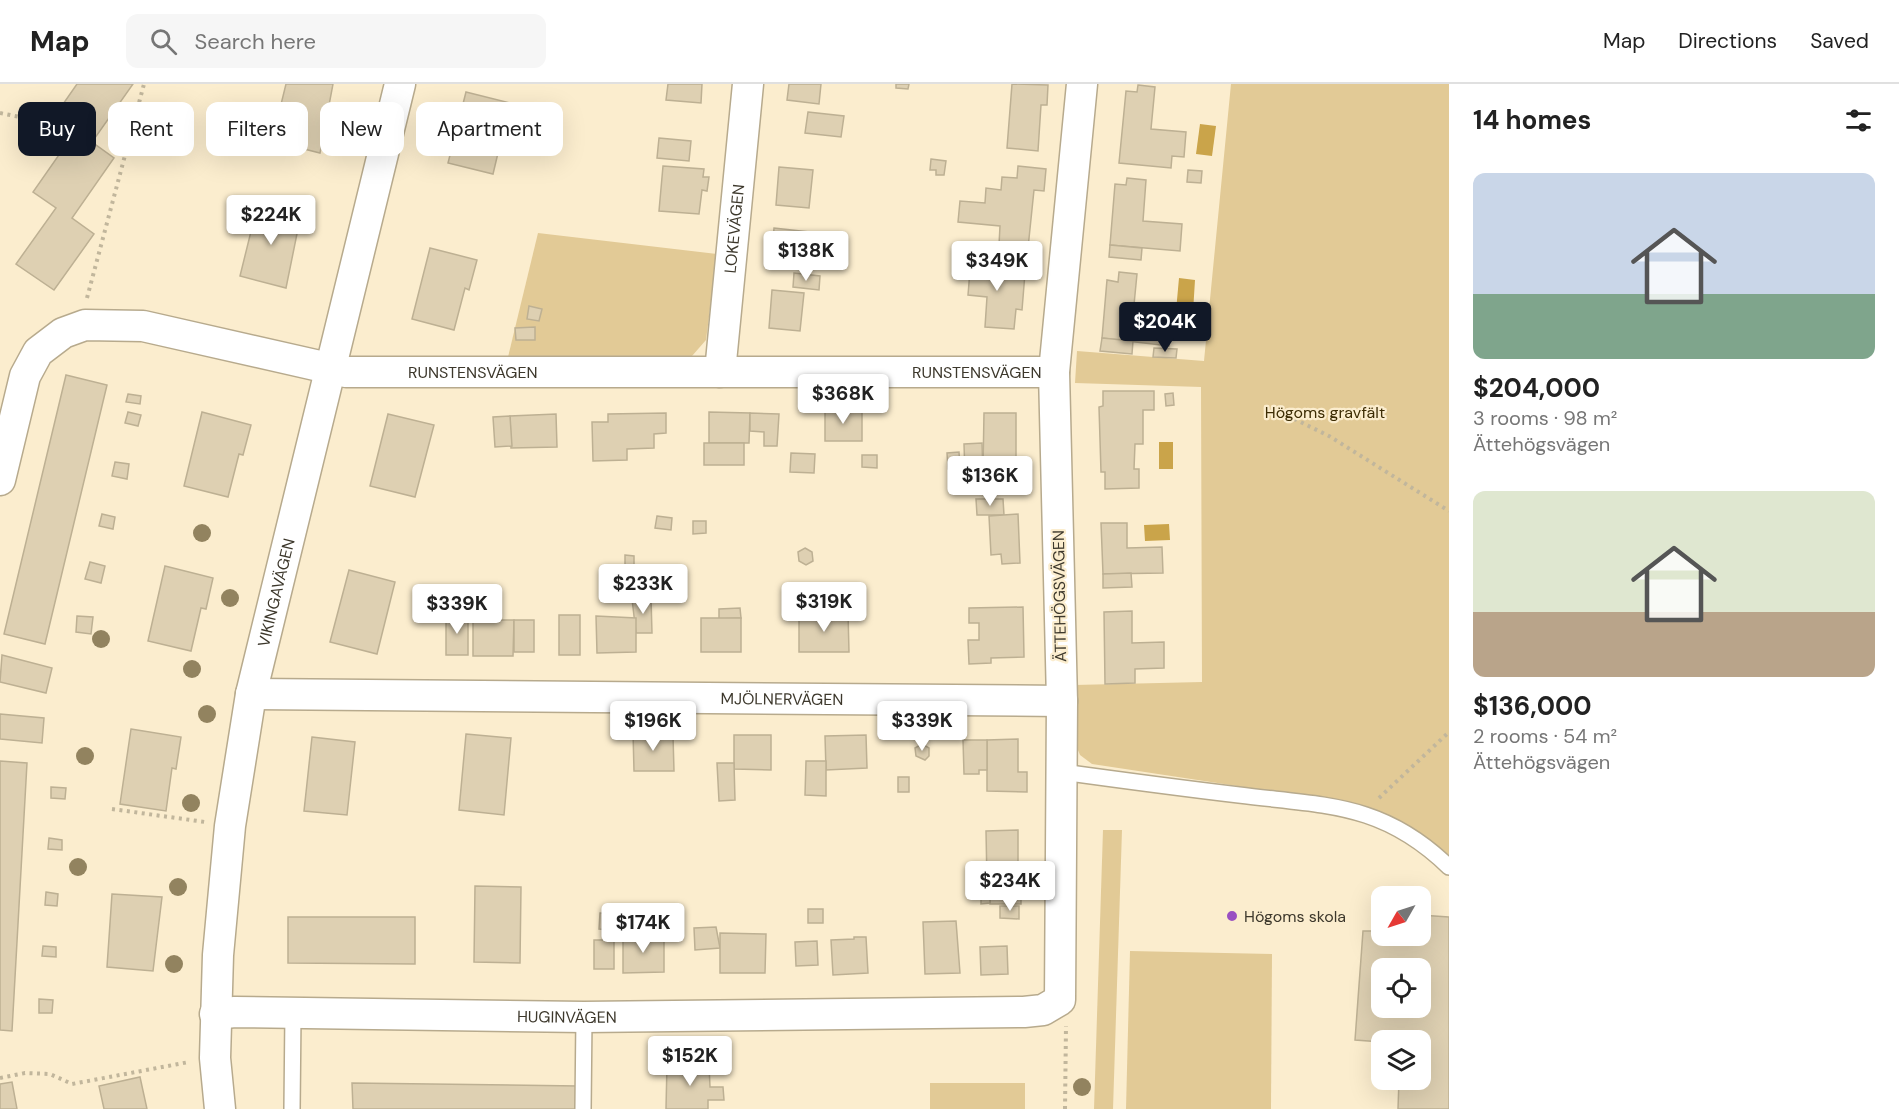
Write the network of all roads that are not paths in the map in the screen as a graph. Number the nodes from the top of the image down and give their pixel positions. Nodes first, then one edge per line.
1 (400, 84) edge
2 (748, 84) edge
3 (1082, 84) edge
4 (329, 369) junction
5 (720, 372) junction
6 (1054, 372) junction
7 (0, 480) edge
8 (251, 694) junction
9 (1062, 701) junction
10 (1062, 772) junction
11 (1449, 867) edge
12 (1060, 1000) joint
13 (293, 1012) junction
14 (216, 1014) junction
15 (584, 1017) junction
16 (220, 1109) edge
17 (292, 1109) edge
18 (583, 1109) edge

1 - 4 street, VIKINGAVÄGEN
2 - 5 street, LOKEVÄGEN
3 - 6 street, ÄTTEHÖGSVÄGEN
4 - 5 street, RUNSTENSVÄGEN
4 - 7 street, RUNSTENSVÄGEN
4 - 8 street, VIKINGAVÄGEN
5 - 6 street, RUNSTENSVÄGEN
6 - 9 street, ÄTTEHÖGSVÄGEN
8 - 9 street, MJÖLNERVÄGEN
8 - 14 street, VIKINGAVÄGEN
9 - 10 street, ÄTTEHÖGSVÄGEN
10 - 11 lane
10 - 12 street, ÄTTEHÖGSVÄGEN
12 - 15 street, HUGINVÄGEN
13 - 14 street, HUGINVÄGEN
13 - 15 street, HUGINVÄGEN
13 - 17 lane
14 - 16 street, VIKINGAVÄGEN
15 - 18 lane

